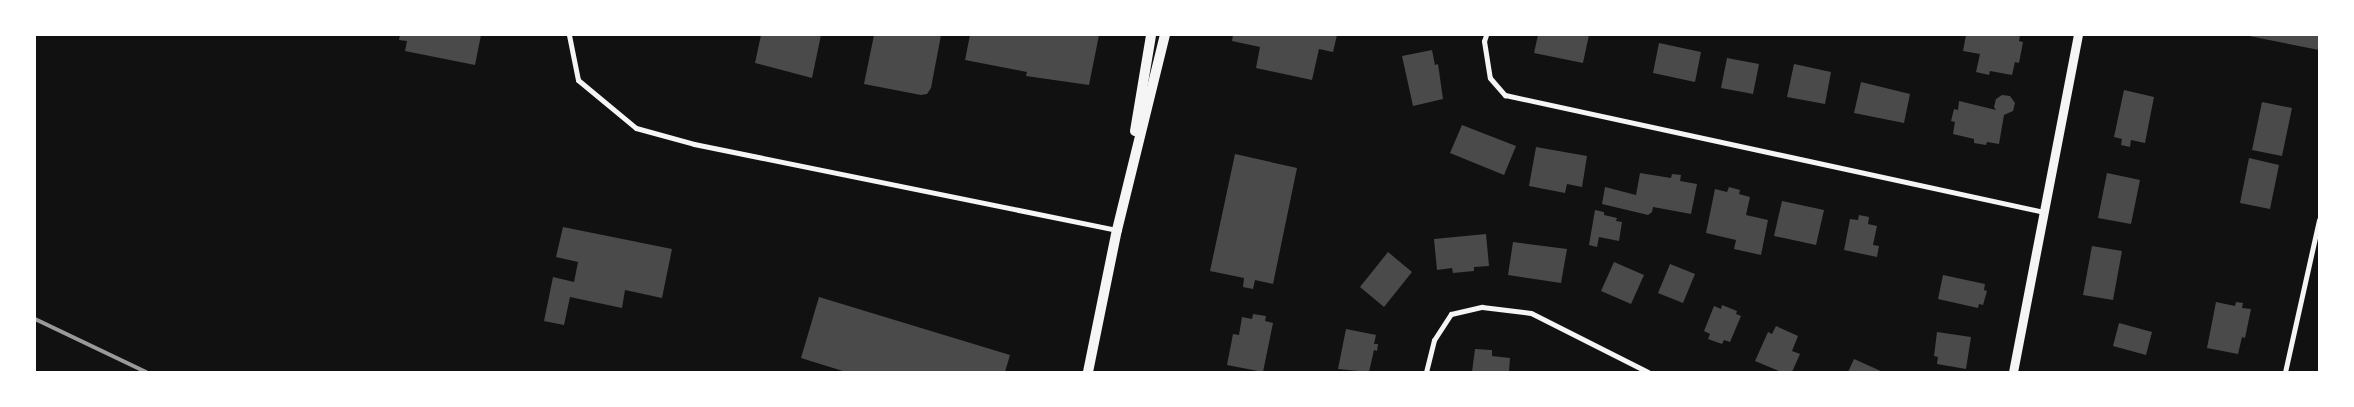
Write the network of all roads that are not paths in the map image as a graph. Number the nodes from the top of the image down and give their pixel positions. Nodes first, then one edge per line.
1 (568, 35) edge
2 (1151, 35) edge
3 (1165, 35) edge
4 (1486, 35) edge
5 (2078, 35) edge
6 (2045, 212) junction
7 (1121, 214) junction
8 (2319, 220) edge
9 (1117, 230) junction
10 (1088, 372) edge
11 (1426, 372) edge
12 (1648, 372) edge
13 (2013, 372) edge
14 (2286, 372) edge

1 - 9 street
2 - 7 main road
3 - 7 main road
4 - 6 street
5 - 6 street
6 - 13 street
7 - 9 main road
8 - 14 street
9 - 10 main road
11 - 12 street

